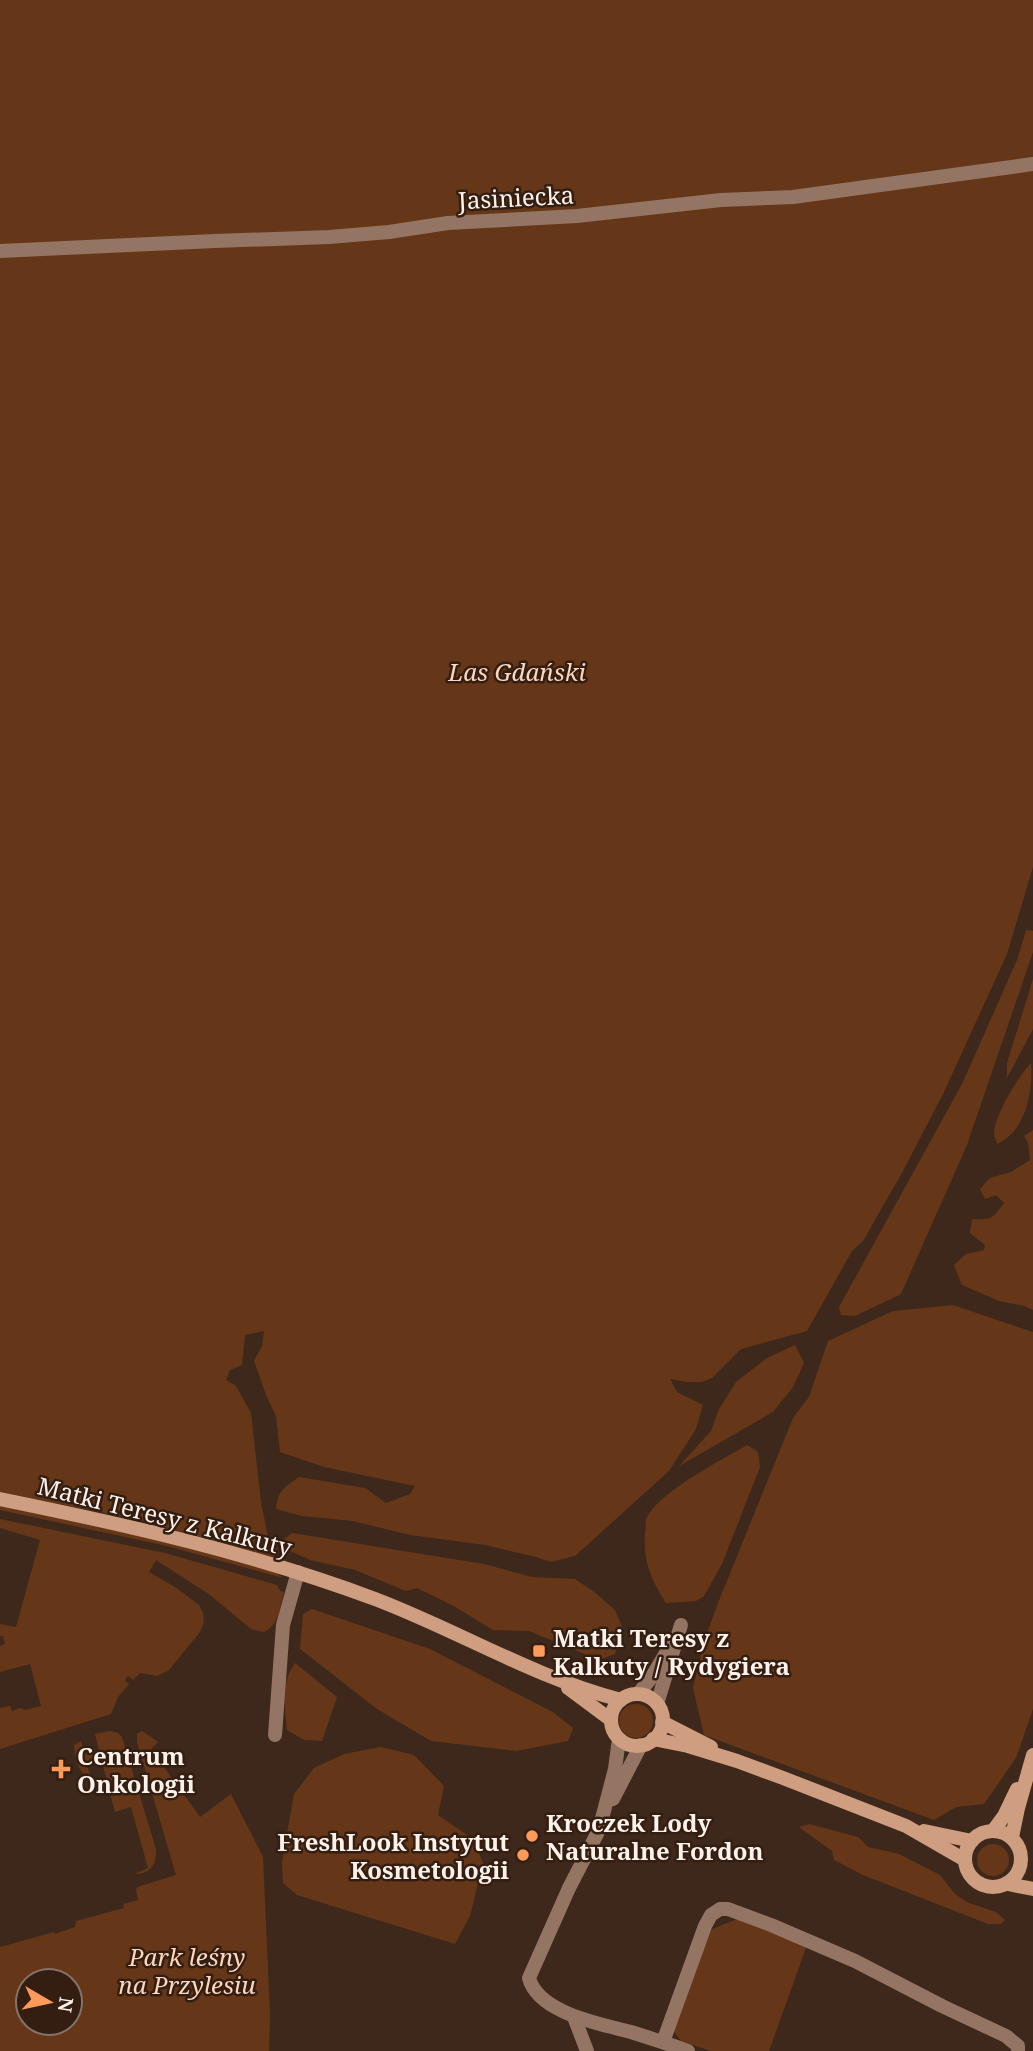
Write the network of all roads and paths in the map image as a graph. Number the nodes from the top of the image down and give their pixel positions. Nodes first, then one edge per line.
1 (1033, 164) edge
2 (0, 251) edge
3 (0, 1499) edge
4 (298, 1572) junction
5 (550, 1675) junction
6 (638, 1694) junction
7 (621, 1700) junction
8 (657, 1704) junction
9 (611, 1720) junction
10 (662, 1722) junction
11 (275, 1735) dead end
12 (619, 1739) junction
13 (647, 1742) junction
14 (1031, 1759) edge
15 (737, 1761) junction
16 (603, 1819) junction
17 (906, 1826) junction
18 (993, 1830) junction
19 (1012, 1837) junction
20 (972, 1841) junction
21 (965, 1860) junction
22 (1028, 1867) edge
23 (1008, 1884) junction
24 (1033, 1889) edge
25 (575, 2017) junction
26 (663, 2042) junction
27 (587, 2051) edge
28 (688, 2051) edge
29 (1018, 2051) edge

1 - 2 street, Jasiniecka
3 - 4 street, Matki Teresy z Kalkuty
4 - 5 street, Matki Teresy z Kalkuty
4 - 11 street
5 - 7 street, Matki Teresy z Kalkuty
5 - 9 street, Matki Teresy z Kalkuty
6 - 7 street
6 - 8 street
6 - 8 street
7 - 9 street
8 - 10 street
9 - 12 street
10 - 13 street
10 - 15 street
12 - 13 street
12 - 16 street
13 - 15 street
13 - 16 street
14 - 18 street
14 - 19 street
15 - 17 street
16 - 25 street
17 - 20 street
17 - 21 street
18 - 19 street
18 - 20 street
19 - 22 street
20 - 21 street
21 - 23 street
22 - 23 street
23 - 24 street
25 - 26 street
25 - 27 street
26 - 28 street
26 - 29 street

